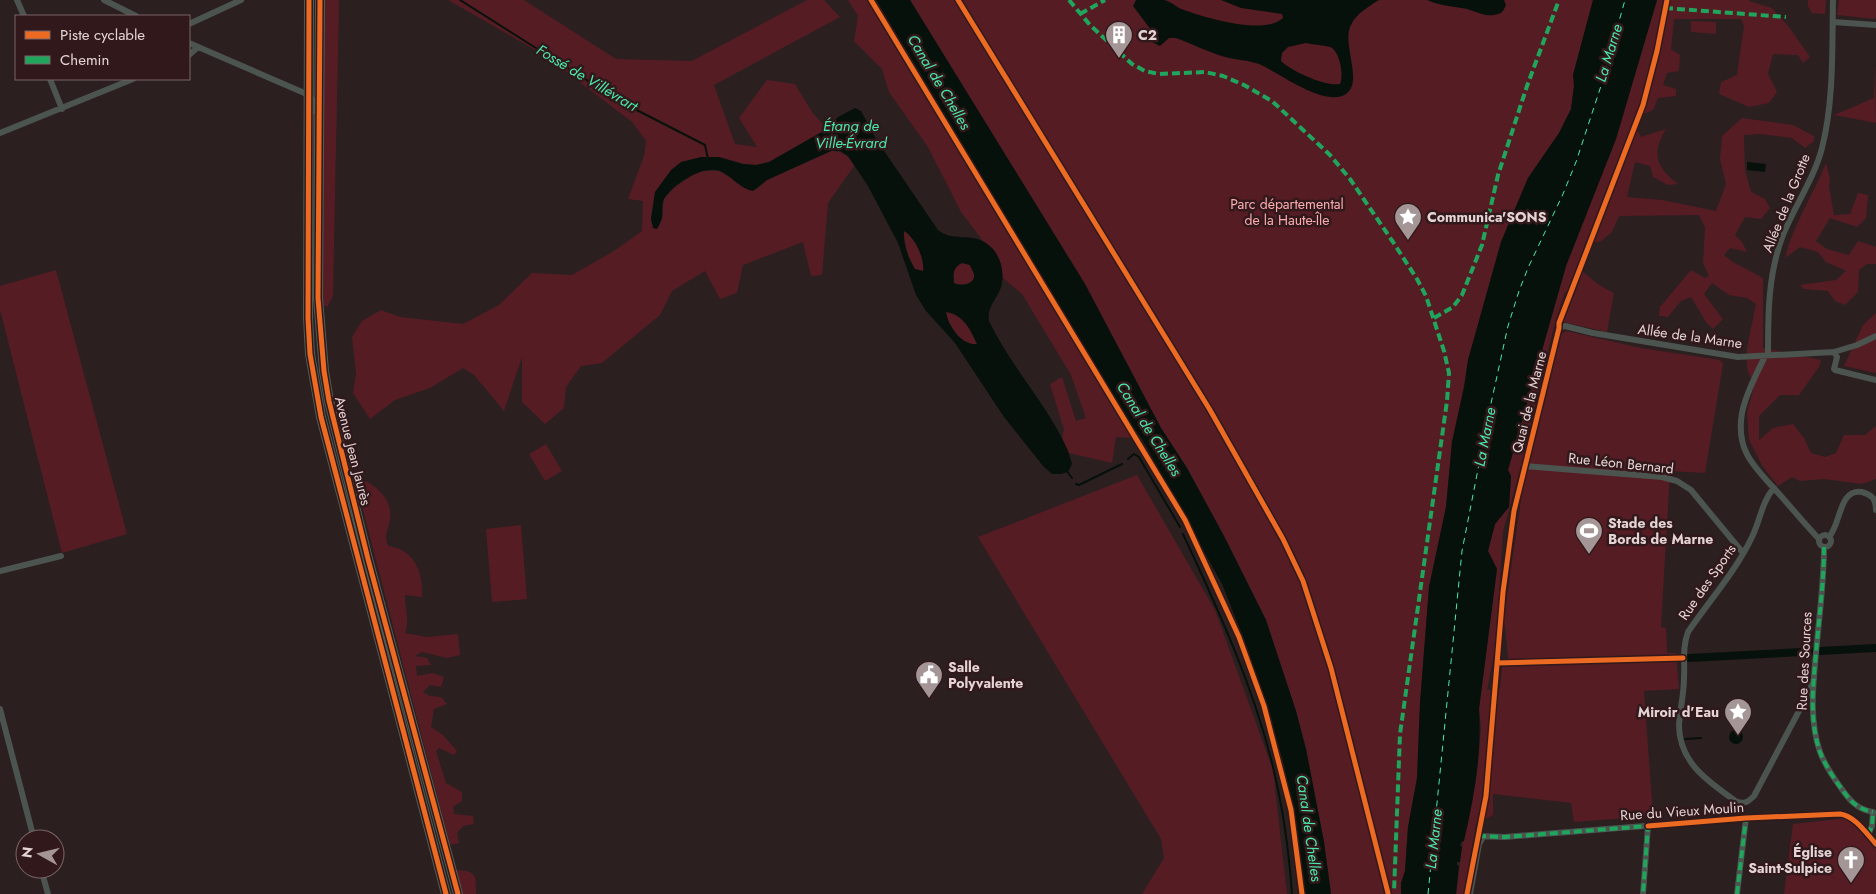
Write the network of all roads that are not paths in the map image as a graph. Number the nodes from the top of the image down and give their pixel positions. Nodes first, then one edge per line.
1 (17, 0) edge
2 (104, 0) edge
3 (241, 0) edge
4 (309, 0) edge
5 (320, 0) edge
6 (1833, 0) edge
7 (24, 15) edge
8 (134, 15) edge
9 (1832, 22) junction
10 (190, 24) edge
11 (1876, 25) edge
12 (190, 43) edge
13 (198, 47) junction
14 (190, 54) edge
15 (50, 80) edge
16 (131, 80) edge
17 (309, 95) junction
18 (62, 109) junction
19 (0, 133) edge
20 (319, 187) junction
21 (1559, 328) dead end
22 (1876, 336) edge
23 (1834, 352) junction
24 (1767, 355) junction
25 (1876, 380) edge
26 (1524, 466) dead end
27 (1774, 488) junction
28 (1876, 510) edge
29 (1829, 537) junction
30 (1819, 539) junction
31 (1824, 547) junction
32 (1743, 553) junction
33 (61, 556) dead end
34 (0, 571) edge
35 (1814, 678) junction
36 (1801, 707) junction
37 (0, 709) edge
38 (1812, 710) junction
39 (1875, 811) edge
40 (1746, 818) junction
41 (1648, 826) junction
42 (31, 829) edge
43 (1868, 834) junction
44 (1876, 844) edge
45 (44, 879) edge
46 (444, 893) edge
47 (48, 894) edge
48 (458, 894) edge
49 (1470, 894) edge
50 (1644, 894) edge
51 (1737, 894) edge

1 - 7 street
2 - 8 street
3 - 10 street
4 - 17 main road, Avenue Jean Jaurès
5 - 20 main road, Avenue Jean Jaurès
6 - 9 street, Allée de la Grotte
9 - 11 street
9 - 24 street, Allée de la Grotte
12 - 13 street
13 - 14 street
13 - 17 street
15 - 18 street
16 - 18 street
17 - 20 street
17 - 46 main road, Avenue Jean Jaurès
18 - 19 street
20 - 48 main road, Avenue Jean Jaurès
21 - 24 street, Allée de la Marne
22 - 23 street, Allée de la Marne
23 - 24 street, Allée de la Marne
23 - 25 street
24 - 27 street, Allée de la Grotte
26 - 32 street, Rue Léon Bernard
27 - 30 street
27 - 32 street, Rue des Sports
28 - 29 street
29 - 30 street
29 - 31 street
30 - 31 street
31 - 35 street, Rue des Sources
32 - 36 street, Rue des Sports
33 - 34 street
35 - 36 street
35 - 38 street, Rue des Sources
36 - 38 street
37 - 42 street
38 - 39 street, Rue des Sources
39 - 43 street
40 - 41 street, Rue du Vieux Moulin
40 - 43 street, Rue du Vieux Moulin
40 - 51 street
41 - 49 street, Rue du Vieux Moulin
41 - 50 street
43 - 44 street, Rue du Vieux Moulin
45 - 47 street

